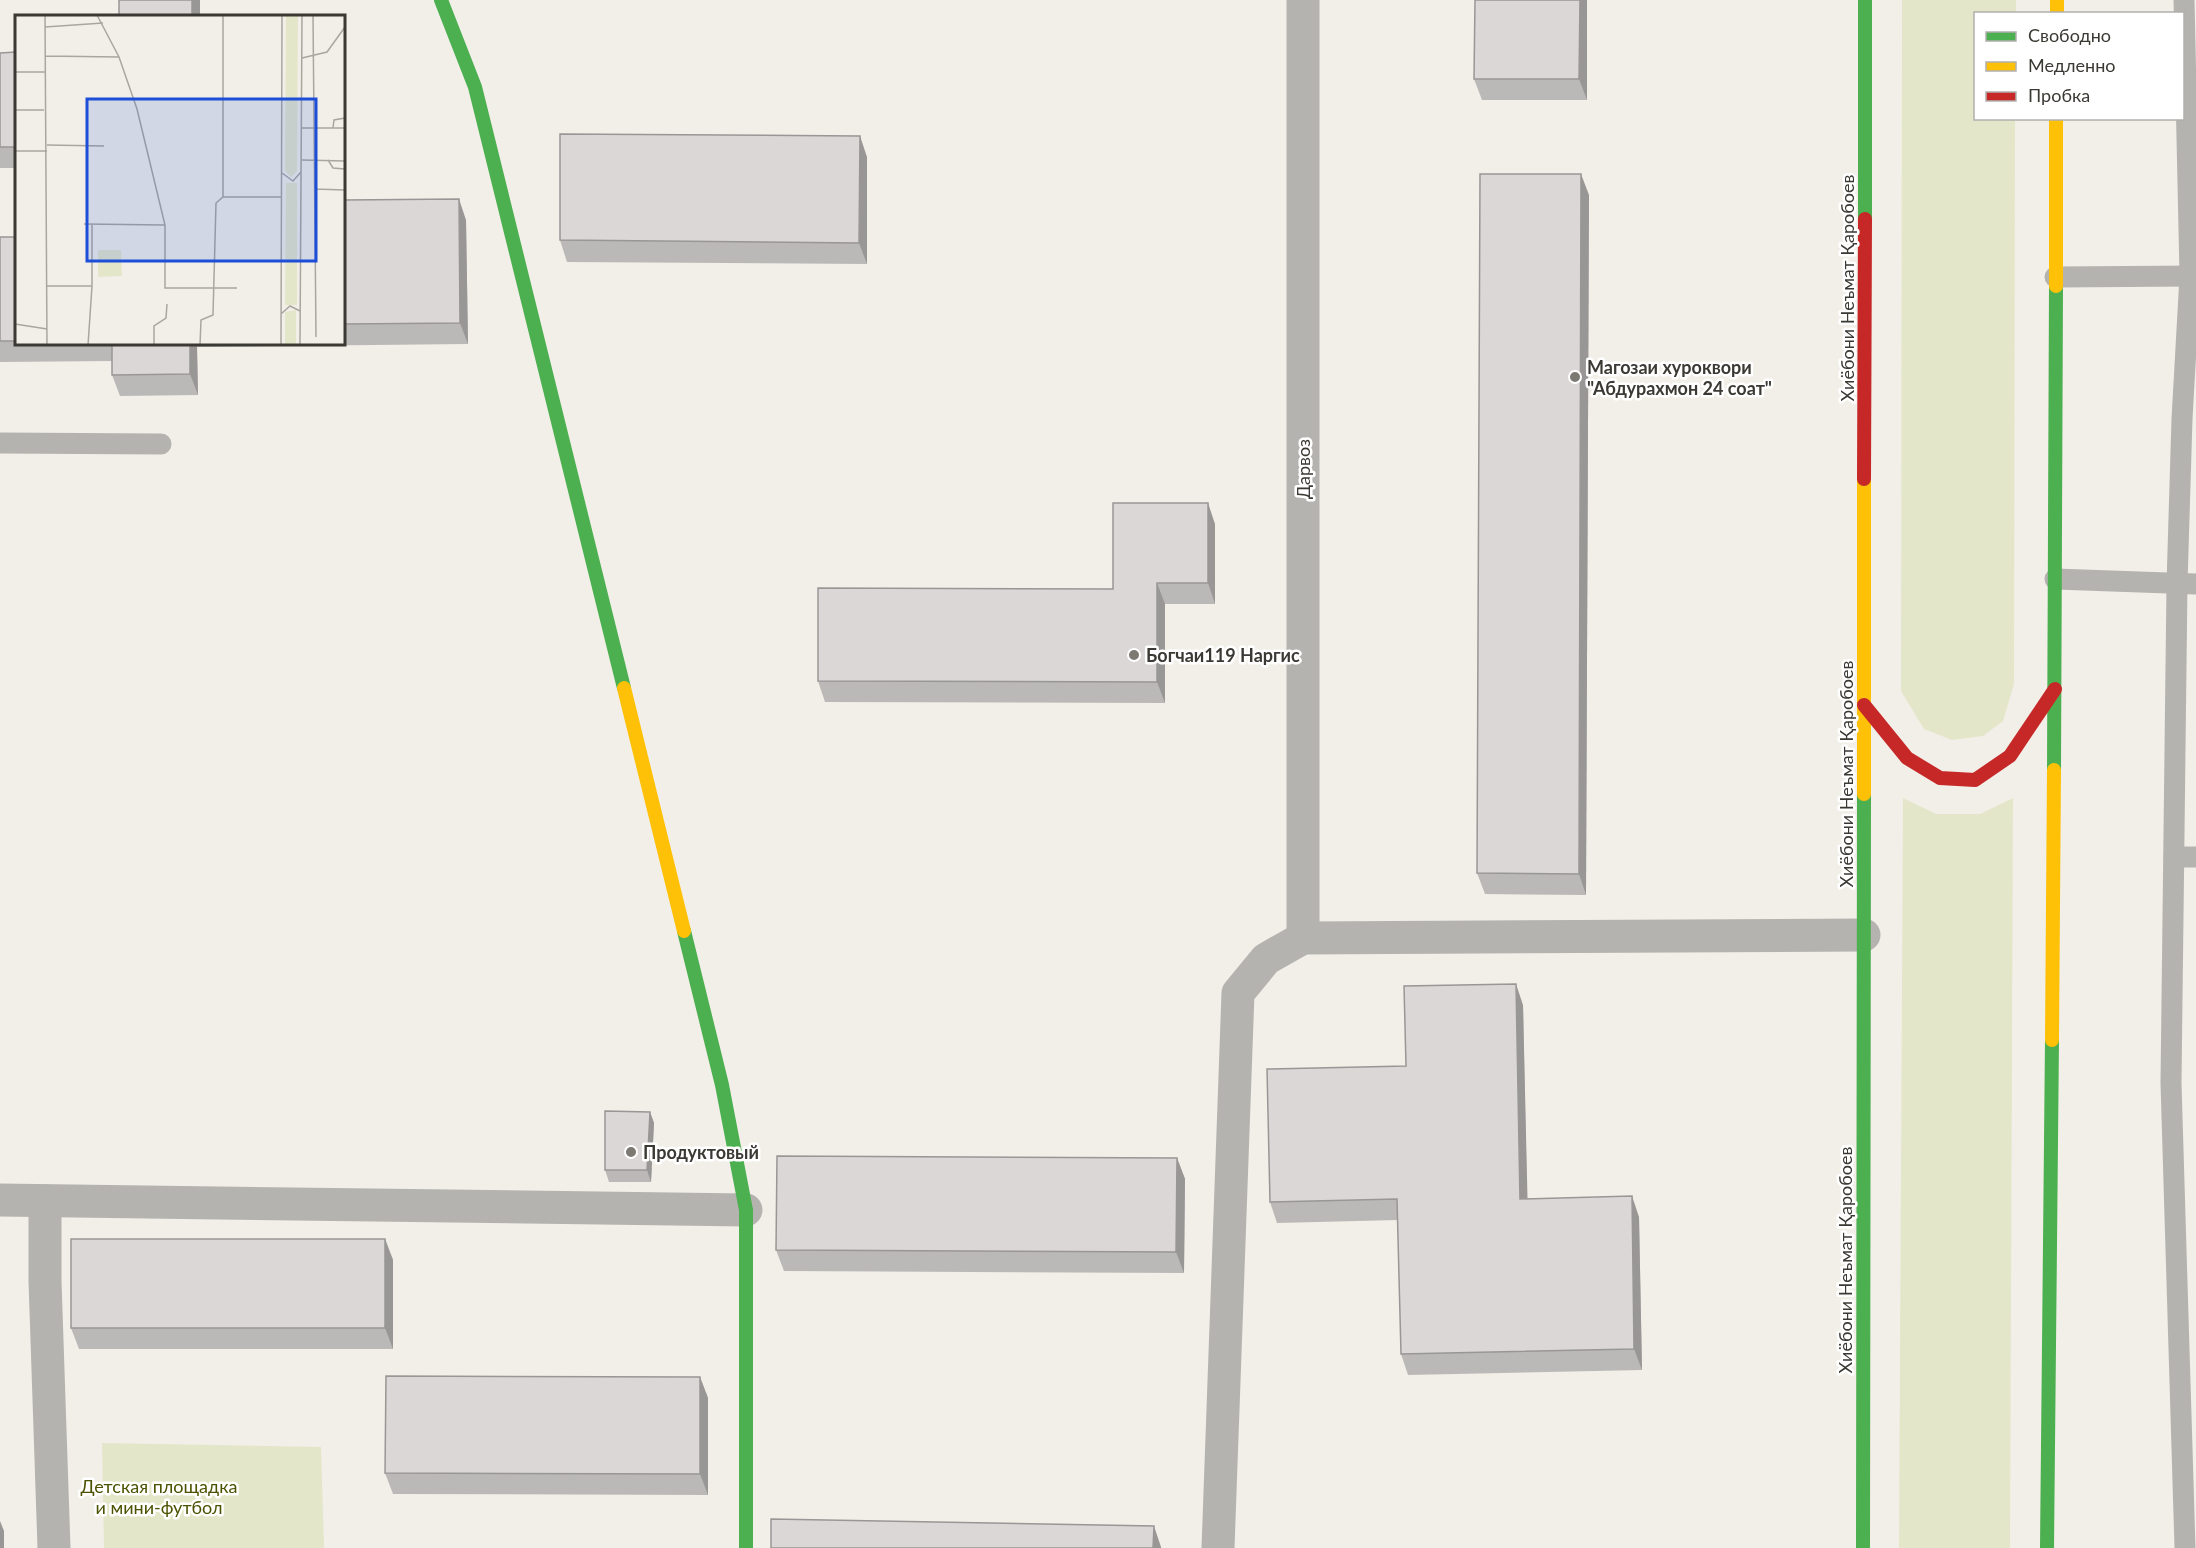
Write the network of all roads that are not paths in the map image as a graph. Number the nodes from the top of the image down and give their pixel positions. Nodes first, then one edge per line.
1 (441, 0) edge
2 (1303, 0) edge
3 (1865, 0) edge
4 (2184, 0) edge
5 (2056, 120) edge
6 (2193, 276) edge
7 (2055, 277) junction
8 (0, 443) edge
9 (161, 444) dead end
10 (2055, 579) junction
11 (2187, 584) edge
12 (2055, 688) junction
13 (1864, 705) junction
14 (2174, 857) junction
15 (2196, 857) edge
16 (1864, 935) junction
17 (1303, 938) junction
18 (0, 1200) edge
19 (45, 1201) junction
20 (746, 1210) junction
21 (54, 1548) edge
22 (746, 1548) edge
23 (1218, 1548) edge
24 (1863, 1548) edge
25 (2048, 1548) edge
26 (2185, 1548) edge

1 - 20 main road
2 - 17 street, Дарвоз
3 - 13 main road, Хиёбони Неъмат Қаробоев
4 - 6 lane
5 - 7 main road
6 - 7 lane
6 - 11 lane
7 - 10 main road
8 - 9 lane
10 - 11 lane
10 - 12 main road
11 - 14 lane
12 - 13 main road
12 - 25 main road
13 - 16 main road, Хиёбони Неъмат Қаробоев
14 - 15 lane
14 - 26 lane
16 - 17 street
16 - 24 main road, Хиёбони Неъмат Қаробоев
17 - 23 street
18 - 19 street
19 - 20 street
19 - 21 street
20 - 22 main road

